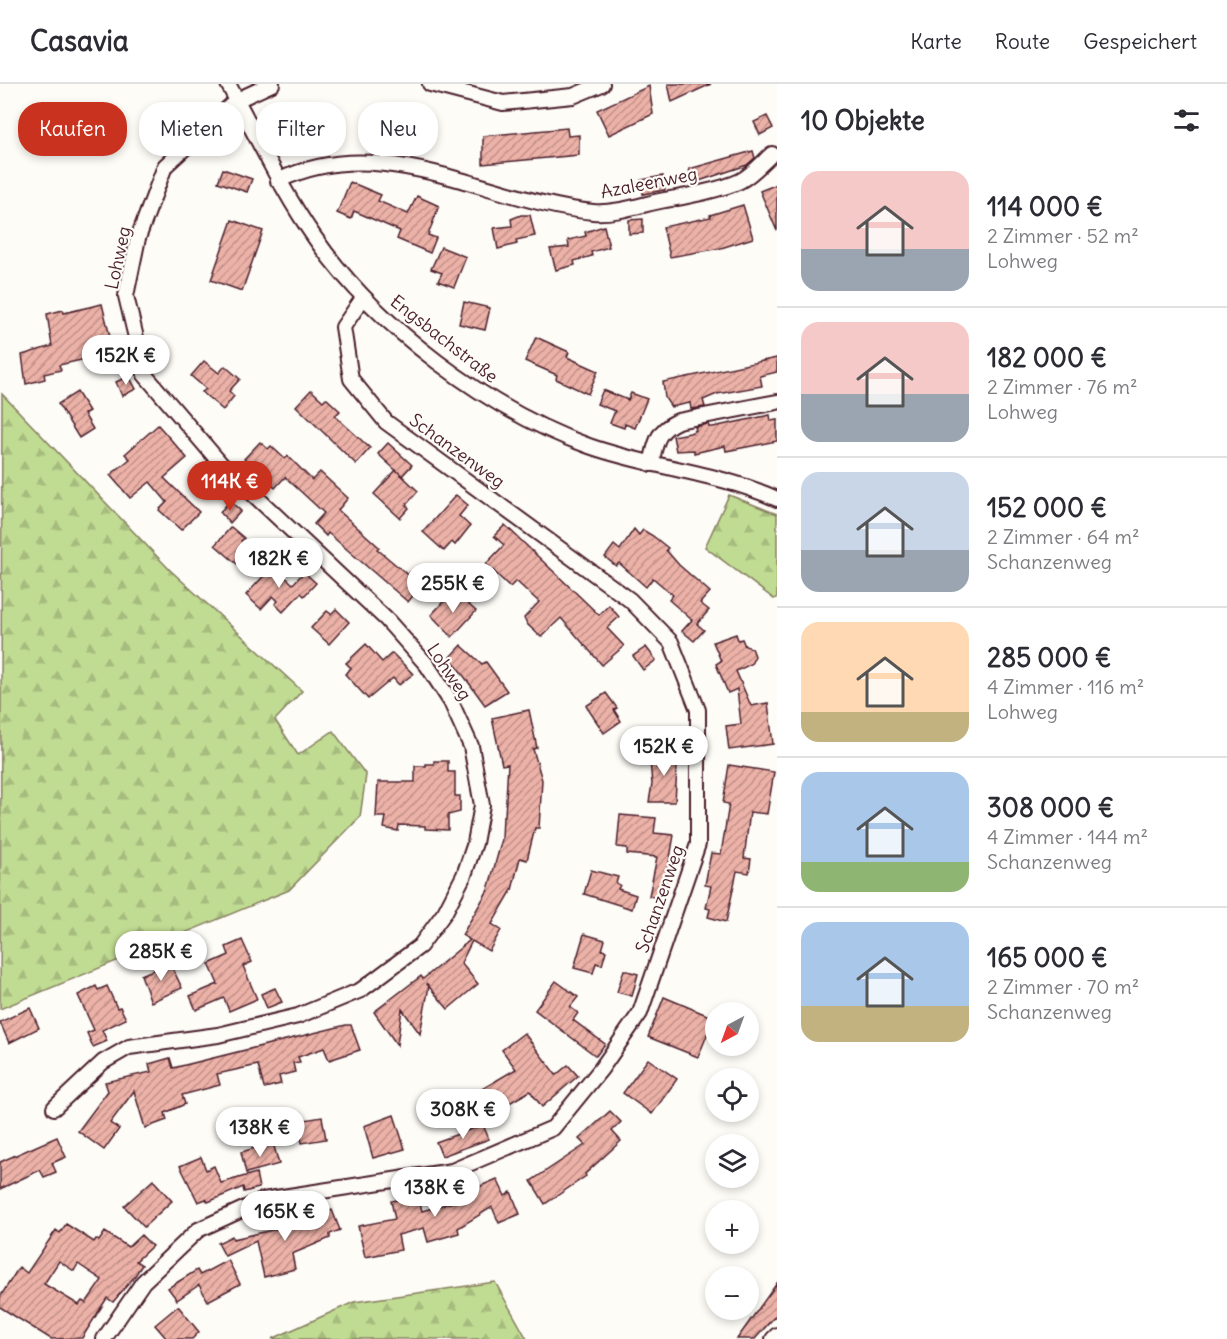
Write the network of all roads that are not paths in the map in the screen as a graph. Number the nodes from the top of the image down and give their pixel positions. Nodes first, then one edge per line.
1 (228, 84) edge
2 (272, 84) edge
3 (430, 84) edge
4 (602, 84) edge
5 (570, 90) edge
6 (237, 100) junction
7 (772, 154) dead end
8 (278, 181) junction
9 (363, 298) junction
10 (777, 402) edge
11 (651, 464) junction
12 (777, 499) edge
13 (54, 1108) dead end
14 (777, 1335) edge
15 (104, 1339) edge
16 (773, 1339) edge

1 - 6 street, Engsbachstraße
2 - 6 street, Lohweg
3 - 5 street
4 - 5 street
6 - 8 street, Engsbachstraße
6 - 13 street, Lohweg
7 - 8 street, Azaleenweg
8 - 9 street, Engsbachstraße
9 - 11 street, Engsbachstraße
9 - 15 street, Schanzenweg
10 - 11 street
11 - 12 street, Engsbachstraße
14 - 16 street

